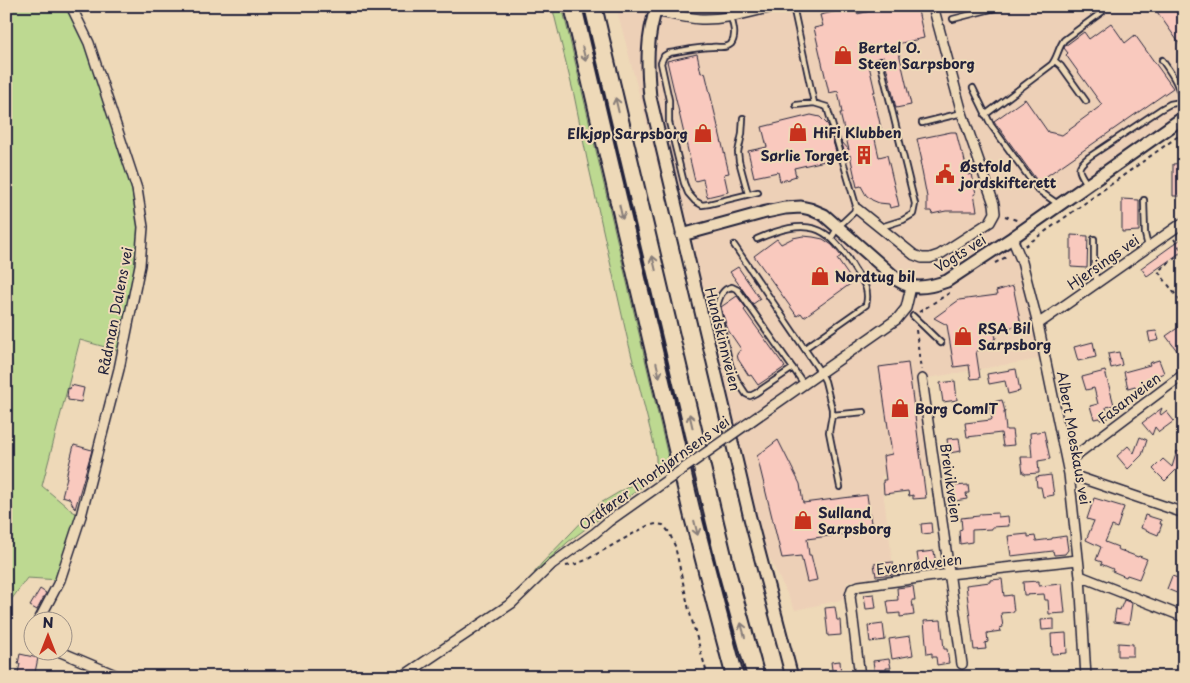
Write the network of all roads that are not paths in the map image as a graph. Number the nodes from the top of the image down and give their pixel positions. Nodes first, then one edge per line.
1 (71, 6) edge
2 (573, 6) edge
3 (593, 6) edge
4 (777, 6) edge
5 (793, 6) edge
6 (933, 6) edge
7 (1003, 6) edge
8 (656, 9) edge
9 (1102, 12) dead end
10 (731, 17) junction
11 (953, 19) dead end
12 (1162, 60) dead end
13 (880, 61) dead end
14 (1055, 61) junction
15 (973, 88) dead end
16 (1086, 102) dead end
17 (814, 103) junction
18 (1182, 104) edge
19 (796, 105) dead end
20 (962, 113) junction
21 (986, 114) junction
22 (1184, 117) edge
23 (743, 118) dead end
24 (922, 123) dead end
25 (1088, 185) junction
26 (758, 192) dead end
27 (748, 194) junction
28 (1144, 200) dead end
29 (1059, 205) junction
30 (857, 209) junction
31 (1184, 222) edge
32 (838, 227) junction
33 (880, 228) junction
34 (682, 235) junction
35 (832, 237) junction
36 (1012, 238) junction
37 (757, 239) dead end
38 (1094, 239) dead end
39 (734, 244) dead end
40 (1148, 247) junction
41 (1098, 282) junction
42 (911, 286) junction
43 (913, 316) road end
44 (1038, 324) junction
45 (940, 343) dead end
46 (805, 348) junction
47 (793, 368) junction
48 (821, 373) junction
49 (1184, 374) edge
50 (922, 379) road end
51 (1173, 383) junction
52 (804, 384) junction
53 (1184, 387) edge
54 (864, 412) dead end
55 (832, 416) junction
56 (1067, 462) junction
57 (1069, 474) junction
58 (840, 487) dead end
59 (1184, 513) edge
60 (1078, 560) junction
61 (949, 574) junction
62 (1080, 576) junction
63 (44, 610) edge
64 (1184, 617) edge
65 (72, 657) edge
66 (962, 664) dead end
67 (120, 677) edge
68 (402, 677) edge
69 (735, 677) edge
70 (756, 677) edge
71 (792, 677) edge
72 (860, 677) edge
73 (1086, 677) edge

1 - 63 street, Rådman Dalens vei
2 -> 69 highway
70 -> 3 highway
4 - 10 street
5 - 17 lane
6 - 20 street
7 - 11 lane
8 - 10 street
8 - 34 street, Hundskinnveien
9 - 14 lane
10 - 27 lane
12 - 18 lane
13 - 33 lane
14 - 16 lane
14 - 21 lane
15 - 21 lane
17 - 19 lane
17 - 30 lane
18 - 25 lane
20 - 24 lane
20 - 33 street
21 - 29 lane
22 - 25 street, Vogts vei
23 - 27 lane
25 - 29 street, Vogts vei
26 - 27 lane
28 - 40 lane
29 - 36 street, Vogts vei
30 - 32 lane
30 - 33 street
31 - 40 street, Hjersings vei
32 - 34 street
32 - 35 lane
32 - 42 street
34 - 71 street, Hundskinnveien
35 - 37 lane
35 - 46 lane
36 - 42 street, Vogts vei
36 - 44 street, Albert Moeskaus vei
38 - 41 lane
39 - 46 lane
40 - 41 street, Hjersings vei
41 - 44 street, Hjersings vei
42 - 48 street, Ordfører Thorbjørnsens vei
43 - 45 lane
44 - 56 street, Albert Moeskaus vei
46 - 48 lane
47 - 47 lane
47 - 52 lane
48 - 52 street, Ordfører Thorbjørnsens vei
48 - 55 lane
49 - 51 street, Fasanveien
50 - 61 street, Breivikveien
51 - 53 street
51 - 56 street, Fasanveien
52 - 68 street, Ordfører Thorbjørnsens vei, bridge
54 - 55 lane
55 - 58 lane
56 - 57 street, Albert Moeskaus vei
57 - 59 street
57 - 60 street, Albert Moeskaus vei
60 - 61 street, Evenrødveien
60 - 62 street, Albert Moeskaus vei
61 - 66 street, Breivikveien
61 - 72 street, Evenrødveien
62 - 64 street
62 - 73 street, Albert Moeskaus vei
65 - 67 street

